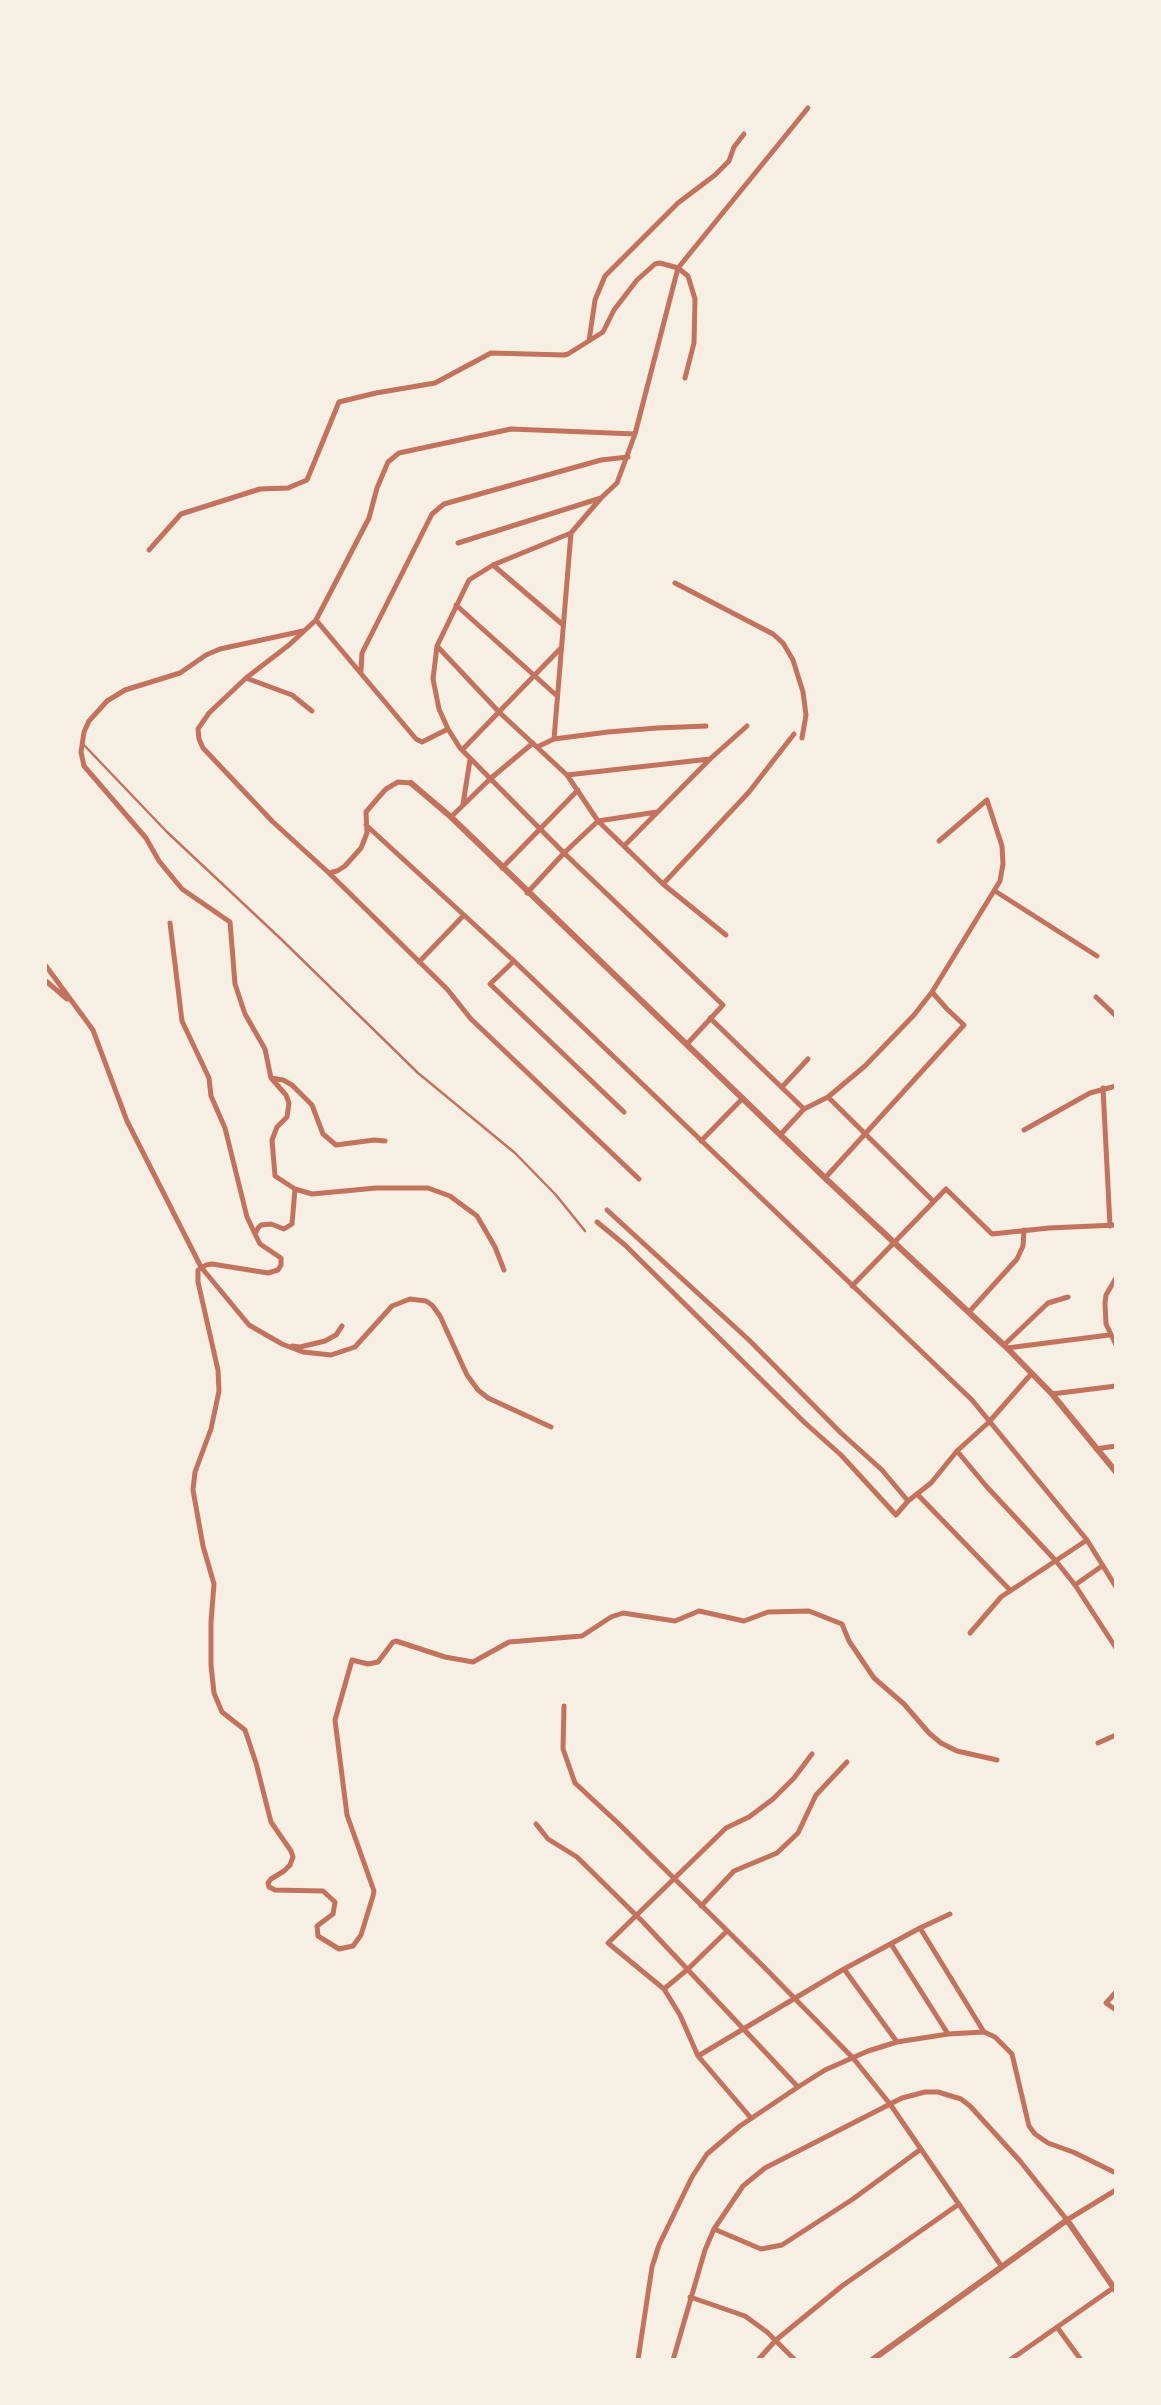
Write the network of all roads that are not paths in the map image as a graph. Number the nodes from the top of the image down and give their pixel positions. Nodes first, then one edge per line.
1 (808, 108) dead end
2 (744, 134) dead end
3 (678, 268) junction
4 (589, 341) junction
5 (685, 378) dead end
6 (635, 434) junction
7 (628, 457) junction
8 (601, 499) junction
9 (571, 533) junction
10 (458, 543) dead end
11 (149, 550) dead end
12 (493, 565) junction
13 (675, 583) dead end
14 (456, 604) junction
15 (316, 620) junction
16 (562, 624) junction
17 (306, 630) junction
18 (437, 646) junction
19 (560, 649) junction
20 (361, 671) junction
21 (534, 675) junction
22 (246, 678) junction
23 (556, 695) junction
24 (312, 711) dead end
25 (499, 712) junction
26 (706, 726) dead end
27 (747, 726) dead end
28 (448, 729) junction
29 (794, 734) dead end
30 (802, 738) dead end
31 (554, 739) junction
32 (82, 743) junction
33 (535, 745) junction
34 (462, 750) junction
35 (710, 759) junction
36 (470, 760) junction
37 (567, 775) junction
38 (490, 779) junction
39 (411, 783) joint
40 (578, 790) junction
41 (463, 804) junction
42 (657, 813) junction
43 (451, 817) junction
44 (598, 821) junction
45 (366, 825) junction
46 (540, 829) junction
47 (939, 841) dead end
48 (624, 846) junction
49 (564, 853) junction
50 (502, 868) junction
51 (329, 873) junction
52 (663, 884) junction
53 (995, 891) junction
54 (527, 892) junction
55 (464, 915) junction
56 (170, 923) dead end
57 (726, 935) dead end
58 (1097, 957) dead end
59 (514, 961) junction
60 (419, 962) junction
61 (46, 966) edge
62 (46, 981) edge
63 (932, 992) junction
64 (1096, 997) dead end
65 (75, 1006) junction
66 (1115, 1016) edge
67 (710, 1018) junction
68 (687, 1044) junction
69 (808, 1059) dead end
70 (271, 1078) junction
71 (1115, 1086) edge
72 (782, 1087) junction
73 (1103, 1088) junction
74 (828, 1097) junction
75 (743, 1098) junction
76 (804, 1109) junction
77 (624, 1112) dead end
78 (1024, 1130) dead end
79 (864, 1133) junction
80 (781, 1134) junction
81 (385, 1141) dead end
82 (701, 1141) junction
83 (825, 1178) junction
84 (639, 1179) dead end
85 (295, 1189) junction
86 (933, 1201) junction
87 (607, 1210) dead end
88 (597, 1222) dead end
89 (1113, 1226) edge
90 (1024, 1230) junction
91 (585, 1231) dead end
92 (255, 1234) junction
93 (894, 1242) junction
94 (201, 1267) junction
95 (504, 1270) dead end
96 (1115, 1278) edge
97 (852, 1286) junction
98 (1112, 1287) edge
99 (1068, 1297) dead end
100 (970, 1312) junction
101 (342, 1326) dead end
102 (1109, 1335) junction
103 (282, 1345) junction
104 (1115, 1345) edge
105 (1006, 1346) junction
106 (1032, 1373) junction
107 (1115, 1386) edge
108 (1052, 1394) junction
109 (989, 1422) junction
110 (551, 1427) dead end
111 (1115, 1446) edge
112 (1097, 1449) junction
113 (957, 1451) junction
114 (1115, 1472) edge
115 (918, 1494) junction
116 (908, 1501) junction
117 (1087, 1540) junction
118 (1056, 1561) junction
119 (1102, 1566) junction
120 (1075, 1585) junction
121 (1115, 1587) edge
122 (1010, 1590) junction
123 (970, 1633) dead end
124 (1115, 1648) edge
125 (564, 1706) dead end
126 (1115, 1735) edge
127 (1098, 1743) dead end
128 (813, 1754) dead end
129 (997, 1760) dead end
130 (848, 1762) dead end
131 (536, 1824) dead end
132 (673, 1879) junction
133 (701, 1906) junction
134 (950, 1914) dead end
135 (636, 1915) junction
136 (920, 1928) junction
137 (727, 1931) junction
138 (891, 1944) junction
139 (688, 1969) junction
140 (844, 1969) junction
141 (664, 1989) junction
142 (1115, 1992) edge
143 (794, 1997) junction
144 (1115, 2010) edge
145 (743, 2029) junction
146 (984, 2032) junction
147 (948, 2034) junction
148 (897, 2042) junction
149 (698, 2056) junction
150 (853, 2058) junction
151 (798, 2087) junction
152 (890, 2104) junction
153 (751, 2118) junction
154 (921, 2149) junction
155 (1115, 2173) edge
156 (1115, 2190) edge
157 (959, 2204) junction
158 (1068, 2220) junction
159 (714, 2229) junction
160 (1002, 2267) junction
161 (1114, 2289) edge
162 (690, 2297) junction
163 (1057, 2327) junction
164 (776, 2340) junction
165 (638, 2360) edge
166 (673, 2360) edge
167 (758, 2360) edge
168 (795, 2360) edge
169 (872, 2360) edge
170 (1010, 2360) edge
171 (1081, 2360) edge

1 - 3 street
2 - 4 street
3 - 4 street
3 - 5 street
3 - 6 street
4 - 11 street
6 - 7 street
6 - 15 street
7 - 8 street
7 - 20 street
8 - 9 street
8 - 10 street
9 - 12 street
9 - 16 street
12 - 14 street
12 - 16 street
13 - 30 street
14 - 18 street
14 - 21 street
15 - 17 street
15 - 20 street
16 - 19 street
17 - 22 street
17 - 32 street
18 - 25 street
18 - 28 street
19 - 21 street
19 - 23 street
20 - 28 street
21 - 23 street
21 - 25 street
22 - 24 street
22 - 51 street
23 - 31 street
25 - 33 street
25 - 34 street
26 - 31 street
27 - 35 street
28 - 34 street
29 - 52 street
31 - 33 street
32 - 70 street
32 - 91 lane
33 - 37 street
33 - 38 street
34 - 36 street
35 - 37 street
35 - 42 street
36 - 38 street
36 - 41 street
37 - 40 street
38 - 41 street
38 - 46 street
39 - 43 street
39 - 45 street
40 - 44 street
40 - 46 street
41 - 43 street
42 - 44 street
42 - 48 street
43 - 50 street
44 - 48 street
44 - 49 street
45 - 51 street
45 - 55 street
46 - 49 street
46 - 50 street
47 - 53 street
48 - 52 street
49 - 54 street
49 - 67 street
50 - 54 street
51 - 60 street
52 - 57 street
53 - 58 street
53 - 63 street
54 - 68 street
55 - 59 street
55 - 60 street
56 - 92 street
59 - 77 street
59 - 82 street
60 - 84 street
61 - 65 street
62 - 65 street
63 - 74 street
63 - 79 street
64 - 66 street
65 - 94 street
67 - 68 street
67 - 72 street
68 - 75 street
69 - 72 street
70 - 81 street
70 - 85 street
71 - 73 street
72 - 76 street
73 - 78 street
73 - 89 street
74 - 76 street
74 - 79 street
75 - 80 street
75 - 82 street
76 - 80 street
79 - 83 street
79 - 86 street
80 - 83 street
82 - 97 street
83 - 93 street
85 - 92 street
85 - 95 street
86 - 90 street
86 - 93 street
87 - 116 street
88 - 116 street
89 - 90 street
90 - 100 street
92 - 94 street
93 - 97 street
93 - 100 street
94 - 103 street
94 - 129 street
96 - 98 street
97 - 109 street
98 - 102 street
99 - 105 street
100 - 105 street
101 - 103 street
102 - 104 street
102 - 105 street
103 - 110 street
105 - 106 street
106 - 108 street
106 - 109 street
107 - 108 street
108 - 112 street
109 - 113 street
109 - 117 street
111 - 112 street
112 - 114 street
113 - 115 street
113 - 118 street
115 - 116 street
115 - 122 street
117 - 118 street
117 - 119 street
118 - 120 street
118 - 122 street
119 - 120 street
119 - 121 street
120 - 124 street
122 - 123 street
125 - 132 street
126 - 127 street
128 - 132 street
130 - 133 street
131 - 135 street
132 - 133 street
132 - 135 street
133 - 137 street
134 - 136 street
135 - 139 street
135 - 141 street
136 - 138 street
136 - 146 street
137 - 139 street
137 - 143 street
138 - 140 street
138 - 147 street
139 - 141 street
139 - 145 street
140 - 143 street
140 - 148 street
141 - 149 street
142 - 144 street
143 - 145 street
143 - 150 street
145 - 149 street
145 - 151 street
146 - 147 street
146 - 155 street
147 - 148 street
148 - 150 street
149 - 153 street
150 - 151 street
150 - 152 street
151 - 153 street
152 - 154 street
152 - 158 street
152 - 159 street
153 - 165 street
154 - 157 street
154 - 159 street
156 - 158 street
157 - 160 street
157 - 164 street
158 - 160 street
158 - 161 street
159 - 162 street
160 - 169 street
161 - 163 street
162 - 164 street
162 - 166 street
163 - 170 street
163 - 171 street
164 - 167 street
164 - 168 street

